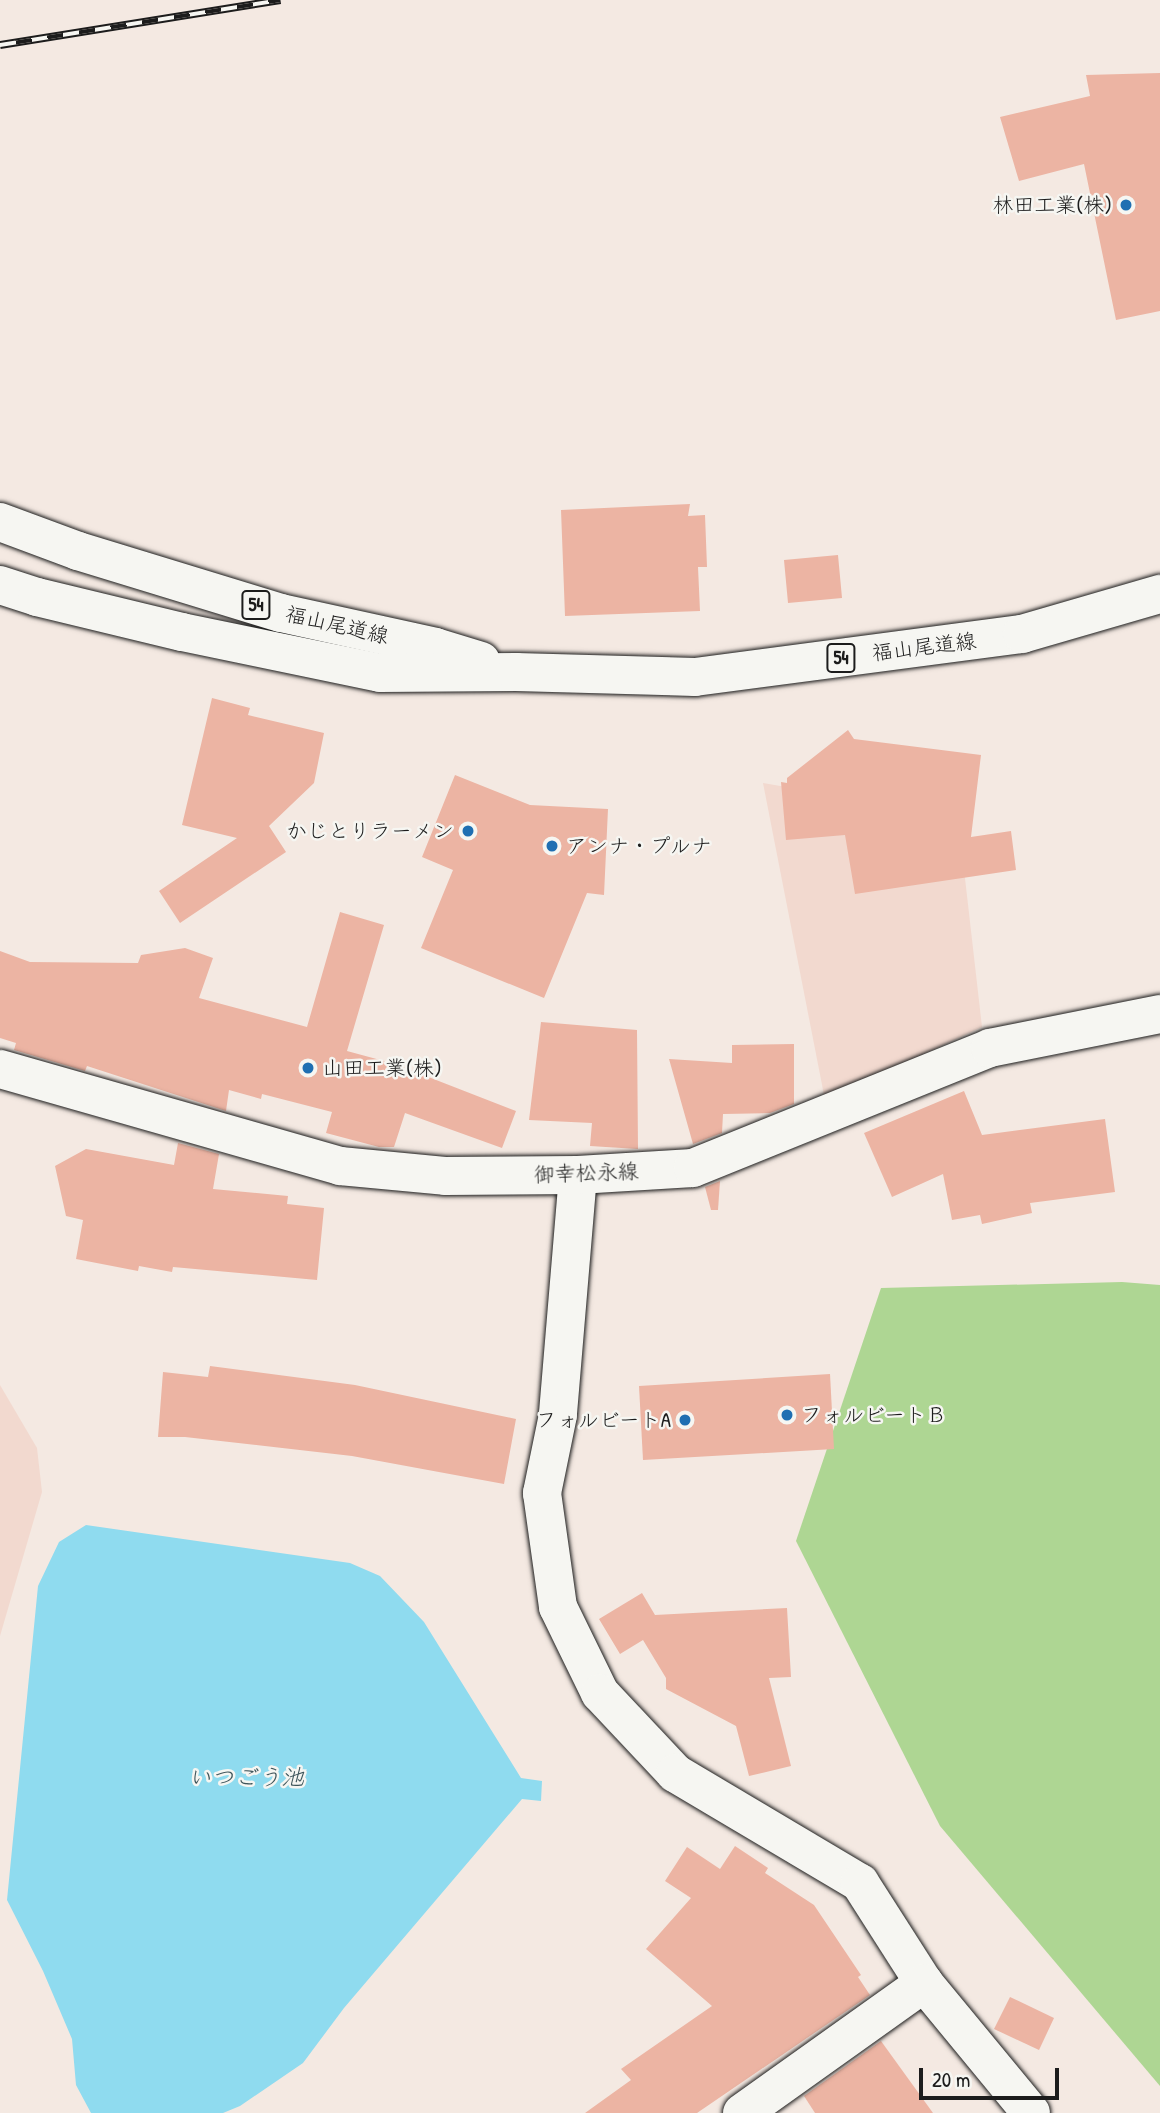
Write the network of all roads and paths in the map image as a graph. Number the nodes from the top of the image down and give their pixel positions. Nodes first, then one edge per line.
1 (0, 522) edge
2 (0, 584) edge
3 (1160, 594) edge
4 (516, 672) junction
5 (1160, 1014) edge
6 (0, 1069) edge
7 (578, 1175) junction
8 (924, 1983) junction
9 (743, 2113) edge
10 (1031, 2113) edge

1 - 4 main road, 福山尾道線 / 54
2 - 4 main road, 福山尾道線 / 54
3 - 4 main road, 福山尾道線 / 54
5 - 7 main road, 御幸松永線
6 - 7 main road, 御幸松永線
7 - 8 main road
8 - 9 main road
8 - 10 main road

